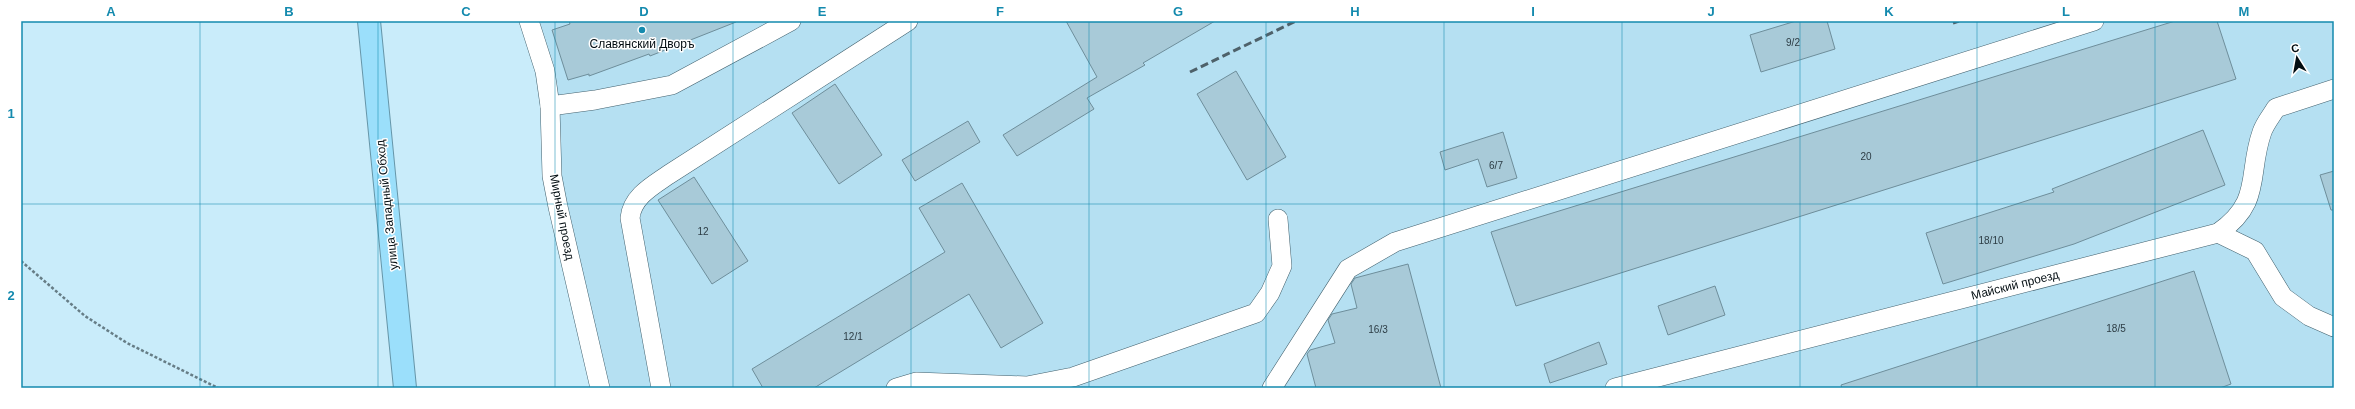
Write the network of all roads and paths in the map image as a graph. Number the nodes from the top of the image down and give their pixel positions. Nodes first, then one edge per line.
1 (357, 21) edge
2 (369, 21) edge
3 (530, 21) edge
4 (791, 21) edge
5 (908, 21) edge
6 (2094, 21) edge
7 (2334, 89) edge
8 (550, 106) junction
9 (1278, 219) dead end
10 (2218, 233) junction
11 (21, 261) edge
12 (2334, 327) edge
13 (218, 388) edge
14 (392, 388) edge
15 (405, 388) edge
16 (600, 388) edge
17 (661, 388) edge
18 (896, 388) edge
19 (1272, 388) edge
20 (1615, 388) edge

1 - 14 highway, улица Западный Обход
2 - 15 highway, улица Западный Обход
3 - 8 lane, Мирный проезд
4 - 8 lane
5 - 17 lane
6 - 19 lane
7 - 10 lane, Майский проезд
8 - 16 lane, Мирный проезд
9 - 18 lane
10 - 12 lane
10 - 20 lane, Майский проезд
11 - 13 path

